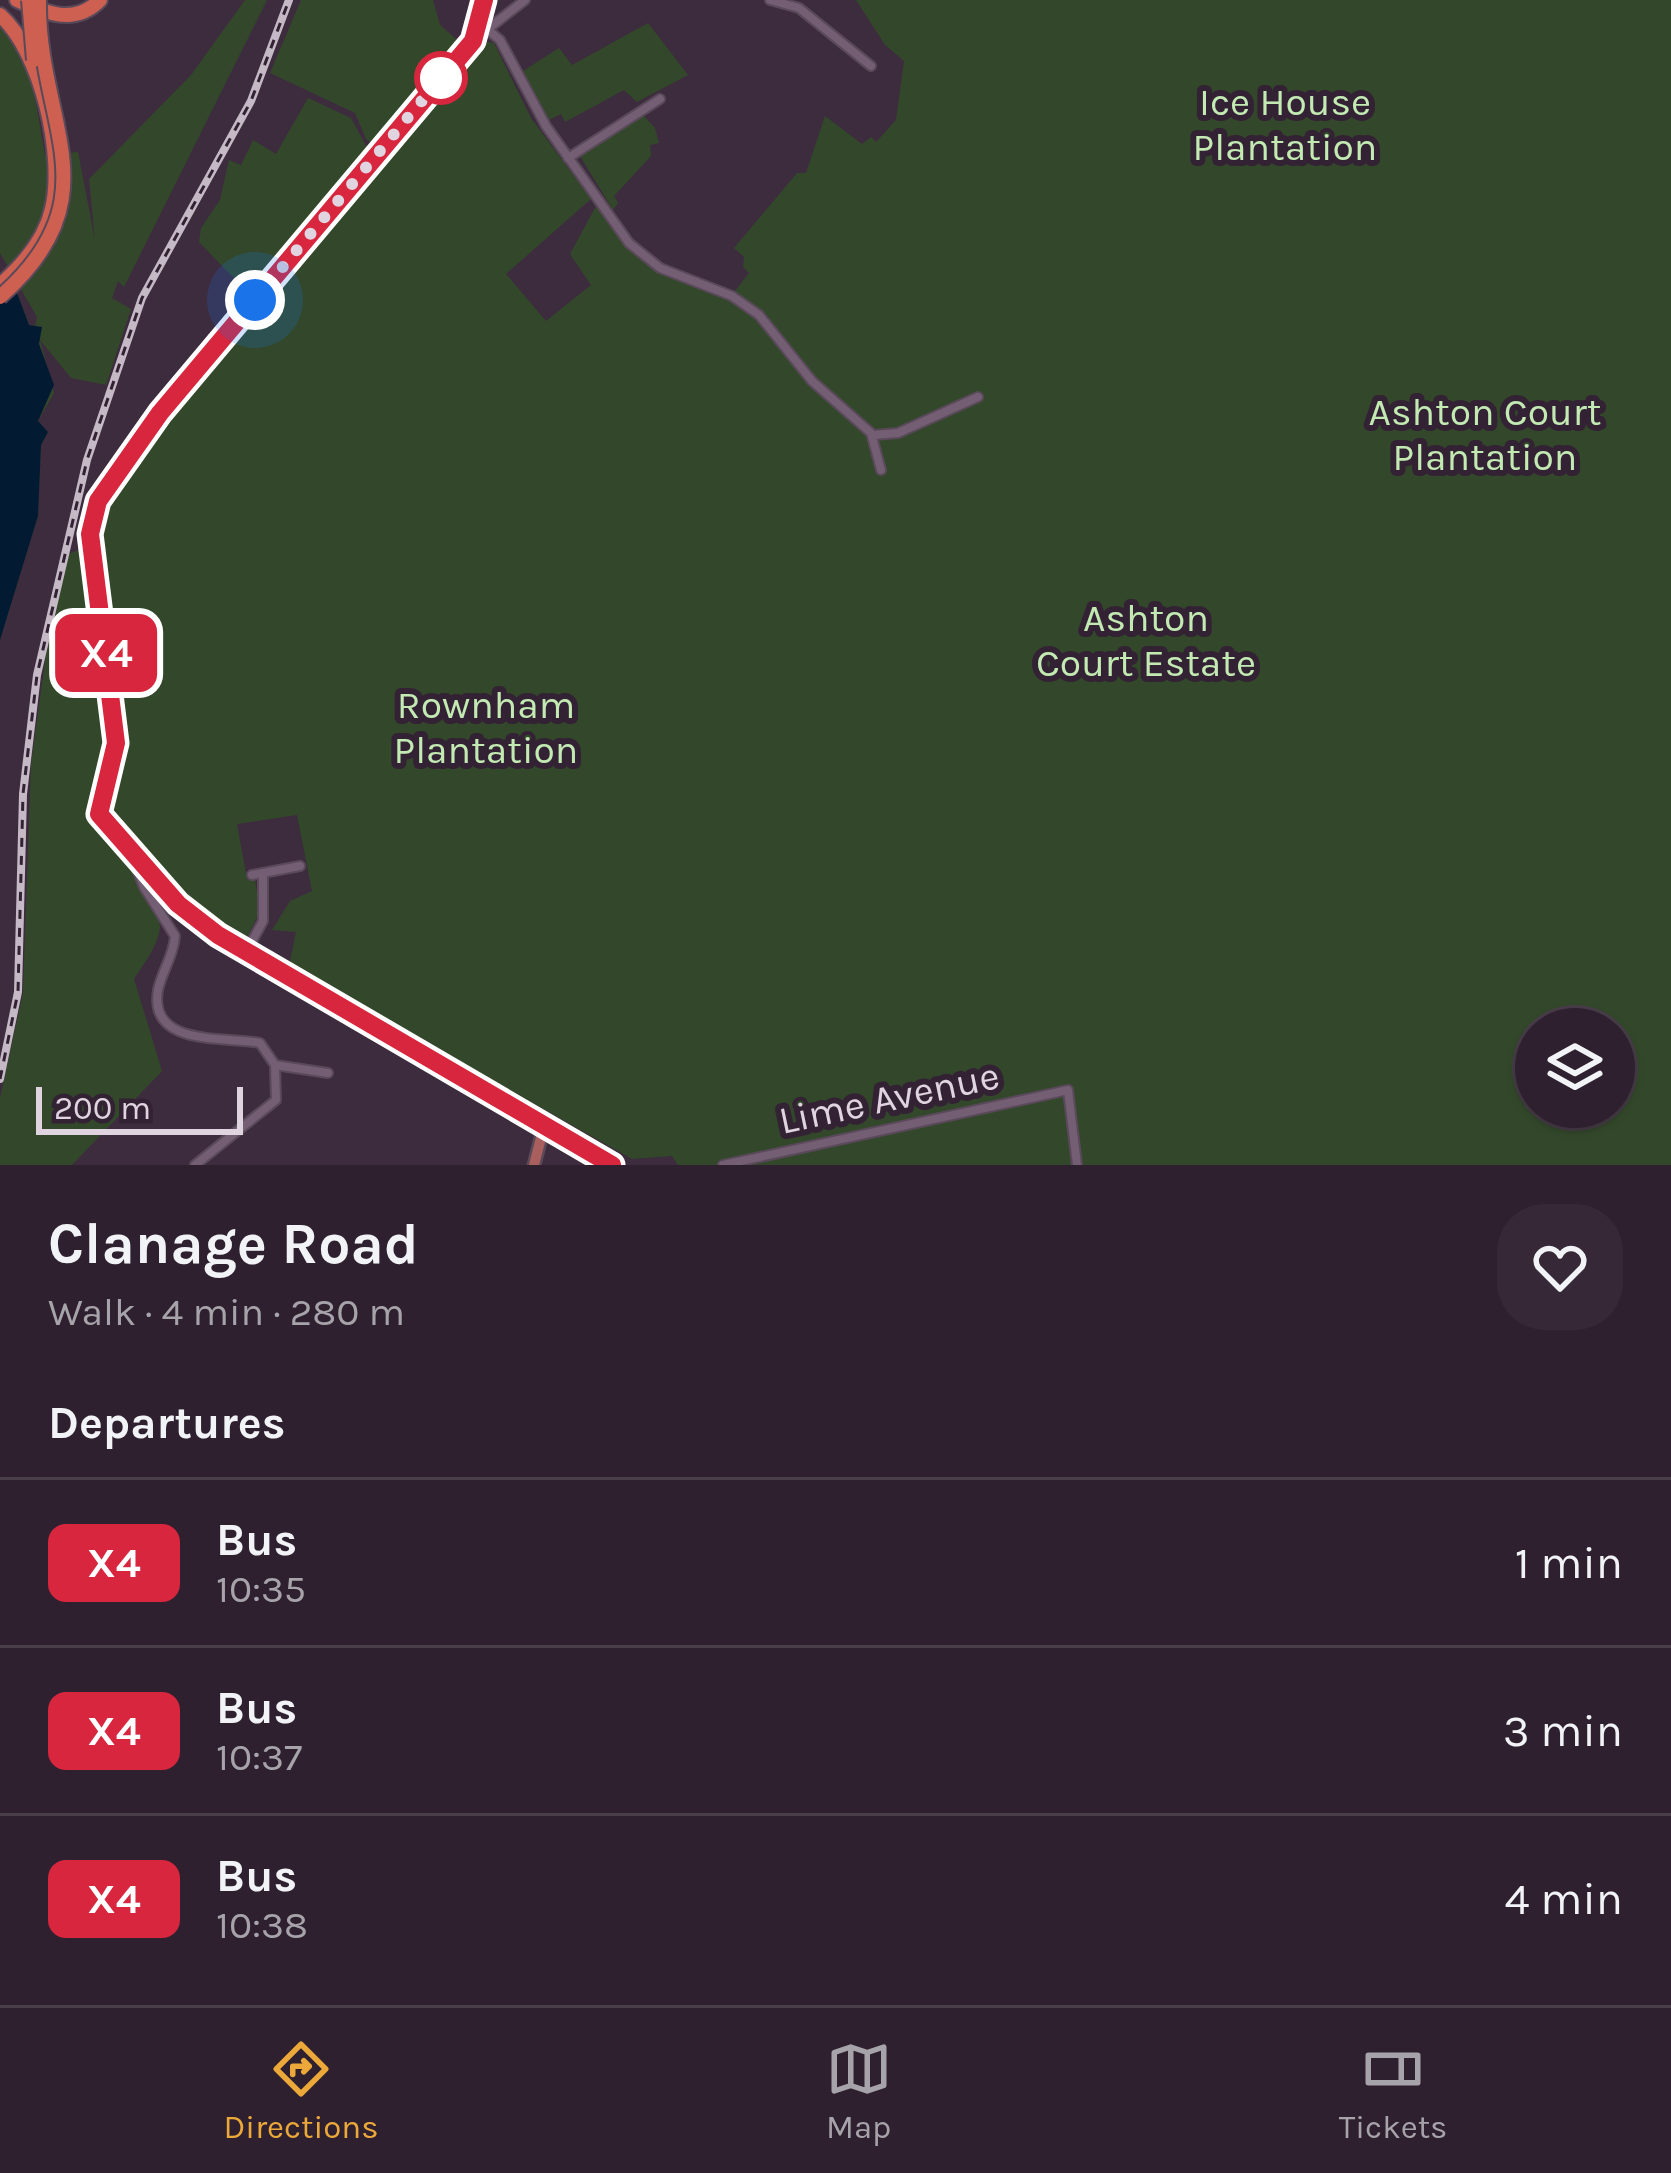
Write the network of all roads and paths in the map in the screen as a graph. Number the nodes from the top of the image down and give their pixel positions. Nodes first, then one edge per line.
1 (17, 0) edge
2 (29, 0) edge
3 (39, 0) edge
4 (100, 0) edge
5 (484, 0) edge
6 (525, 0) edge
7 (770, 0) edge
8 (0, 15) edge
9 (485, 26) junction
10 (34, 60) junction
11 (871, 66) dead end
12 (660, 99) dead end
13 (568, 158) junction
14 (0, 285) edge
15 (0, 297) edge
16 (978, 397) dead end
17 (871, 433) junction
18 (881, 470) dead end
19 (130, 852) junction
20 (300, 866) dead end
21 (246, 952) junction
22 (275, 1064) junction
23 (328, 1073) dead end
24 (544, 1126) junction
25 (195, 1165) edge
26 (535, 1165) edge
27 (612, 1165) edge
28 (724, 1165) edge
29 (1077, 1165) edge

1 - 4 highway
2 - 10 highway, bridge
3 - 15 highway, bridge
5 - 9 main road
6 - 9 street
7 - 11 street
8 - 10 highway
9 - 13 street
9 - 19 main road
10 - 14 highway, bridge
12 - 13 street
13 - 17 street
16 - 17 street
17 - 18 street
19 - 21 main road
19 - 22 street
20 - 21 street
21 - 24 main road
22 - 23 street
22 - 25 street
24 - 26 main road
24 - 27 main road
28 - 29 street, Lime Avenue

